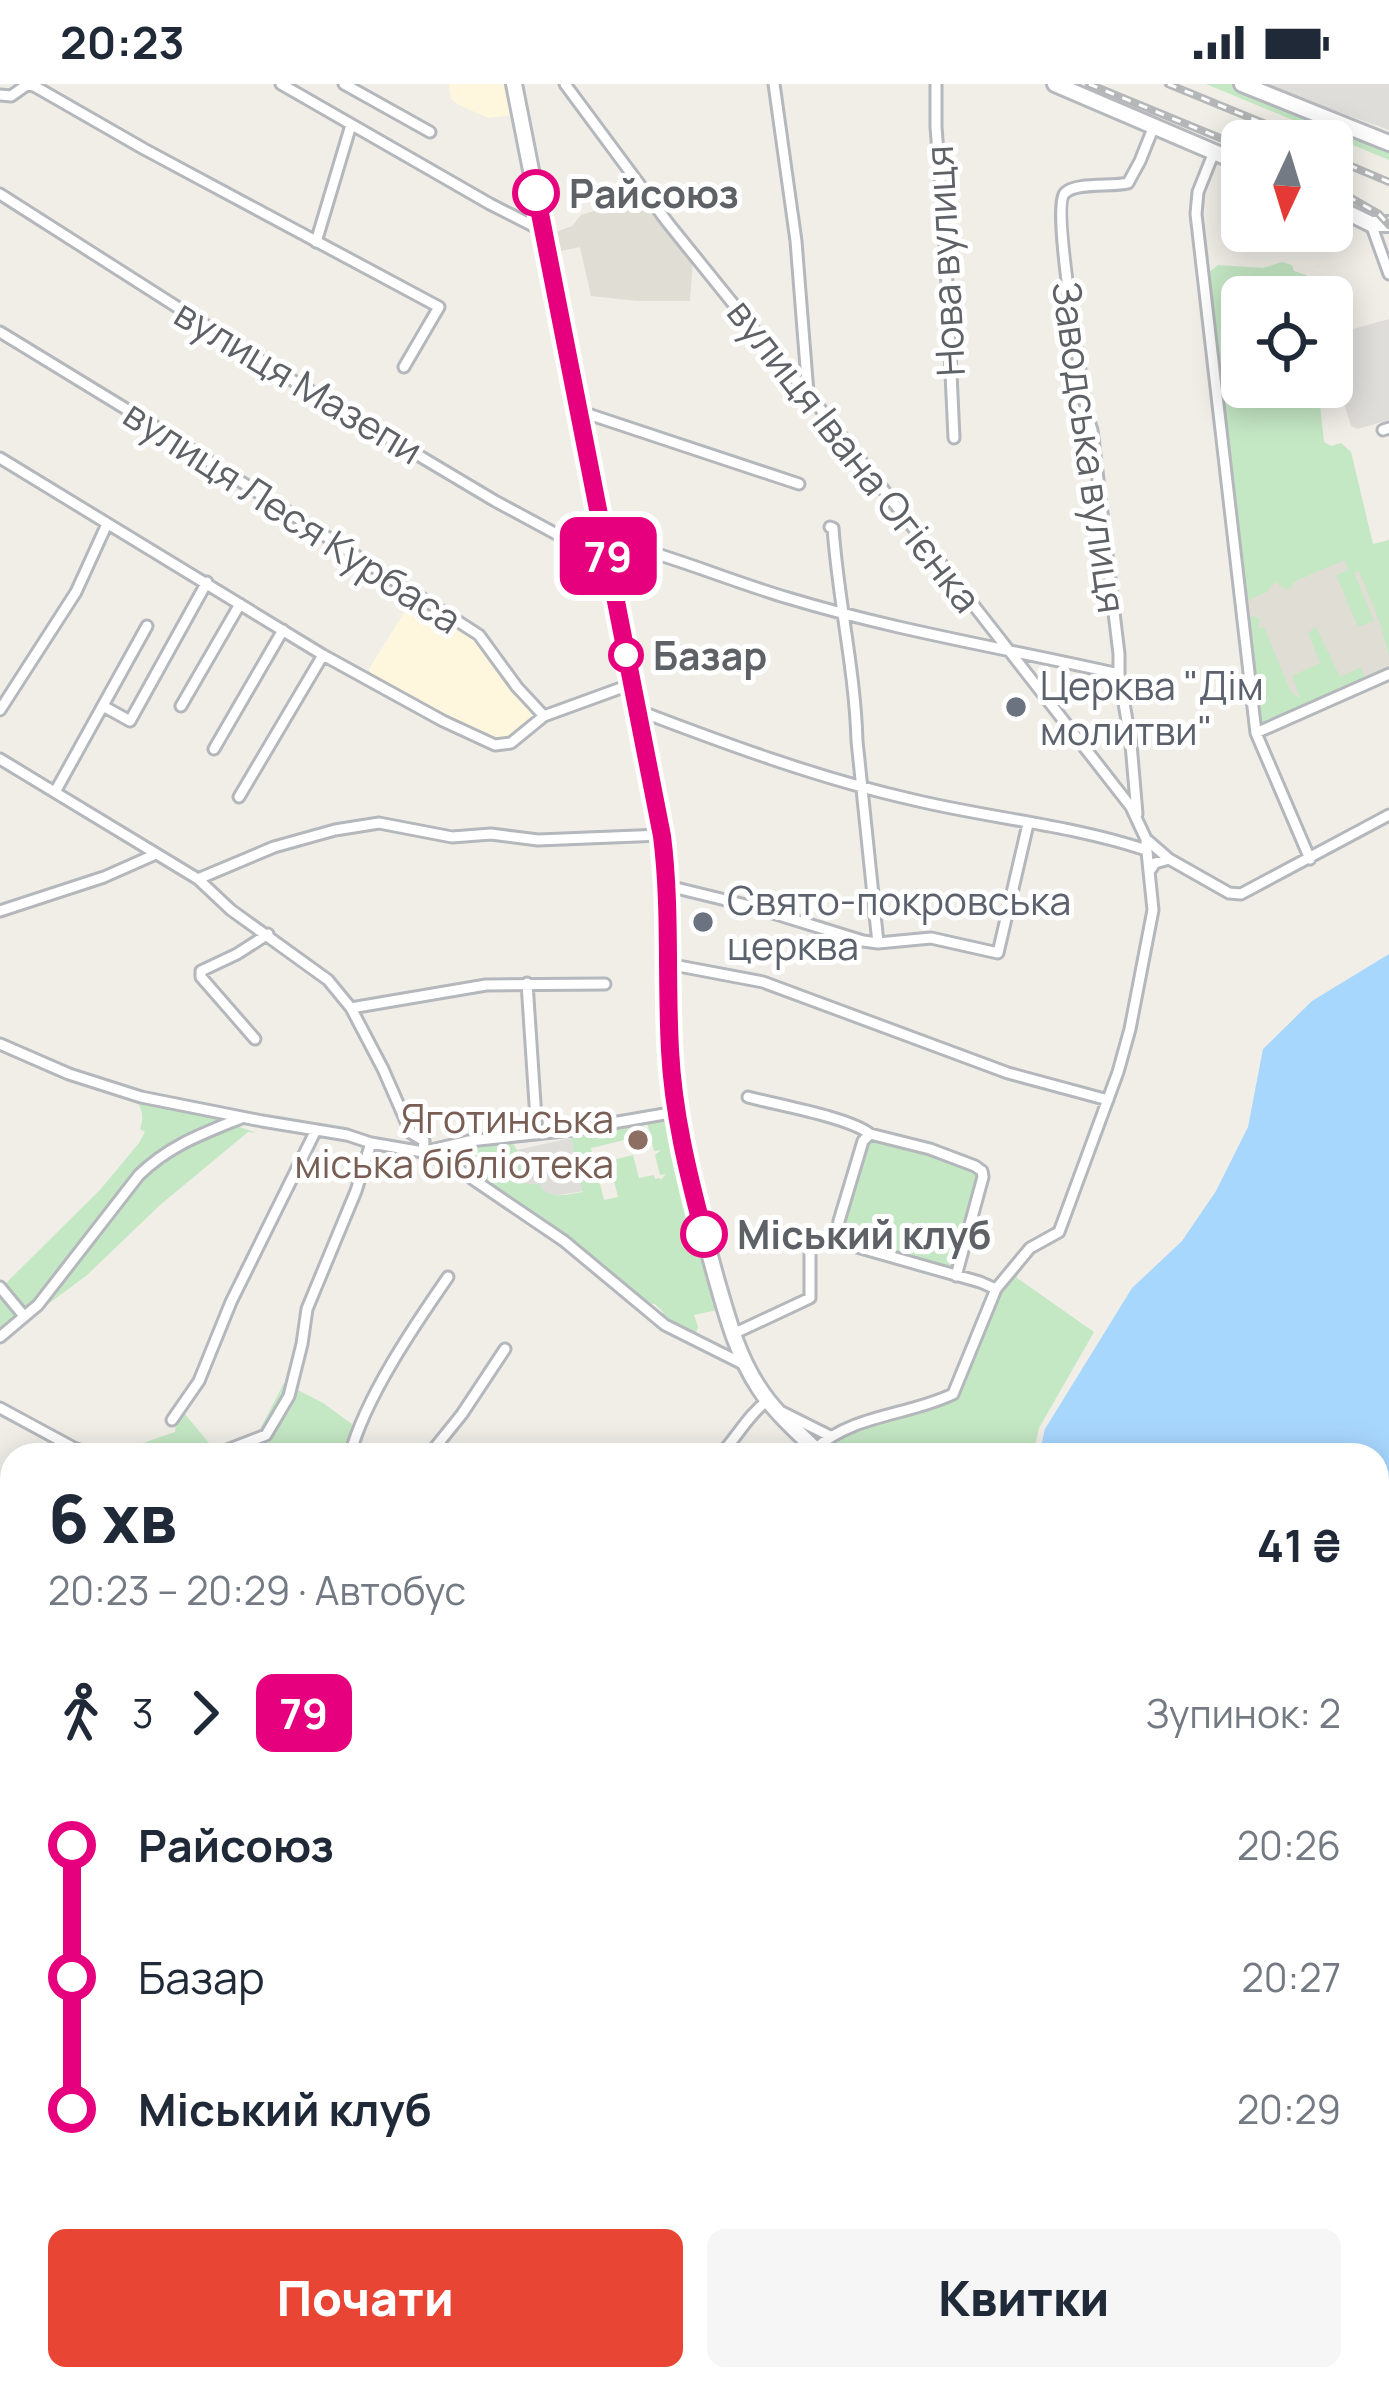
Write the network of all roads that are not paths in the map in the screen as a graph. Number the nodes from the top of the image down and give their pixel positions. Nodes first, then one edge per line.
1 (281, 84) edge
2 (344, 84) edge
3 (514, 84) edge
4 (565, 84) edge
5 (774, 84) edge
6 (936, 84) edge
7 (1055, 84) edge
8 (1243, 84) edge
9 (0, 95) edge
10 (351, 124) junction
11 (1154, 126) junction
12 (430, 132) dead end
13 (1389, 143) edge
14 (1214, 152) junction
15 (1221, 155) edge
16 (0, 194) edge
17 (1353, 215) edge
18 (1371, 224) junction
19 (1389, 224) edge
20 (544, 232) junction
21 (316, 242) junction
22 (1389, 274) edge
23 (0, 332) edge
24 (404, 367) dead end
25 (808, 393) junction
26 (579, 411) junction
27 (954, 438) dead end
28 (0, 458) edge
29 (799, 484) dead end
30 (106, 524) junction
31 (830, 526) dead end
32 (606, 544) junction
33 (207, 582) junction
34 (240, 604) junction
35 (842, 613) junction
36 (147, 626) dead end
37 (283, 630) junction
38 (1010, 653) junction
39 (323, 655) junction
40 (1119, 674) junction
41 (1389, 674) edge
42 (632, 684) junction
43 (103, 706) junction
44 (182, 706) dead end
45 (0, 710) edge
46 (637, 710) junction
47 (544, 716) junction
48 (1256, 733) junction
49 (214, 749) dead end
50 (0, 759) edge
51 (863, 788) junction
52 (55, 792) junction
53 (239, 797) dead end
54 (1389, 815) edge
55 (1028, 824) junction
56 (662, 836) junction
57 (1144, 840) junction
58 (157, 854) junction
59 (1166, 859) junction
60 (1310, 859) junction
61 (1150, 869) junction
62 (198, 879) junction
63 (668, 886) junction
64 (0, 911) edge
65 (268, 934) junction
66 (878, 944) junction
67 (668, 964) junction
68 (527, 983) junction
69 (605, 984) dead end
70 (351, 1008) junction
71 (255, 1039) dead end
72 (0, 1044) edge
73 (748, 1097) dead end
74 (1108, 1100) junction
75 (676, 1112) junction
76 (241, 1118) junction
77 (316, 1130) junction
78 (870, 1133) junction
79 (537, 1134) junction
80 (371, 1143) junction
81 (423, 1152) junction
82 (836, 1241) junction
83 (956, 1276) junction
84 (448, 1277) dead end
85 (0, 1287) edge
86 (996, 1289) junction
87 (24, 1316) junction
88 (733, 1334) junction
89 (0, 1337) edge
90 (506, 1349) dead end
91 (746, 1365) junction
92 (772, 1405) junction
93 (0, 1408) edge
94 (172, 1420) dead end
95 (830, 1436) junction
96 (60, 1443) edge
97 (245, 1443) edge
98 (353, 1443) edge
99 (439, 1443) edge
100 (732, 1443) edge
101 (809, 1443) edge
102 (825, 1443) edge

1 - 10 street
2 - 12 street
3 - 20 street
4 - 25 street, вулиця Івана Огієнка
5 - 25 street
6 - 27 street, Нова вулиця
7 - 11 street
8 - 13 street
9 - 21 street
10 - 20 street
10 - 21 street
11 - 14 street
11 - 40 street, Заводська вулиця
14 - 15 street
14 - 48 street
16 - 32 street, вулиця Мазепи
17 - 18 street
18 - 19 street
18 - 22 street
20 - 26 street
21 - 24 street
23 - 47 street, вулиця Леся Курбаса
25 - 38 street, вулиця Івана Огієнка
26 - 29 street
26 - 32 street
28 - 30 street
30 - 33 street
30 - 45 street
31 - 35 street
32 - 35 street, вулиця Мазепи
32 - 42 street
33 - 34 street
33 - 43 street
34 - 37 street
34 - 44 street
35 - 38 street, вулиця Мазепи
35 - 51 street
36 - 43 street
37 - 39 street
37 - 49 street
38 - 40 street, вулиця Мазепи
38 - 57 street, вулиця Івана Огієнка
39 - 47 street
39 - 53 street
40 - 57 street, Заводська вулиця
41 - 48 street
42 - 46 street
42 - 47 street
43 - 52 street
46 - 51 street
46 - 56 street
48 - 60 street
50 - 52 street
51 - 55 street
51 - 66 street
52 - 58 street
54 - 60 street
55 - 57 street
55 - 66 street
56 - 62 street
56 - 63 street
57 - 59 street
57 - 61 street, Заводська вулиця
58 - 62 street
58 - 64 street
59 - 60 street
59 - 61 street
61 - 74 street, Заводська вулиця
62 - 65 street
63 - 66 street
63 - 67 street
65 - 70 street
65 - 71 street
67 - 74 street
67 - 75 street
68 - 69 street
68 - 70 street
68 - 79 street
70 - 81 street
72 - 76 street
73 - 78 street
74 - 86 street, Заводська вулиця
75 - 79 street
75 - 88 street
76 - 77 street
76 - 87 street
77 - 80 street
77 - 94 street
78 - 82 street
78 - 83 street
79 - 81 street
80 - 81 street
80 - 97 street
81 - 91 street
82 - 83 street
82 - 88 street
83 - 86 street
84 - 98 street
85 - 87 street
86 - 95 street, Заводська вулиця
87 - 89 street
88 - 91 street
90 - 99 street
91 - 92 street
92 - 95 street
92 - 100 street
92 - 101 street
93 - 96 street
95 - 102 street, Заводська вулиця

